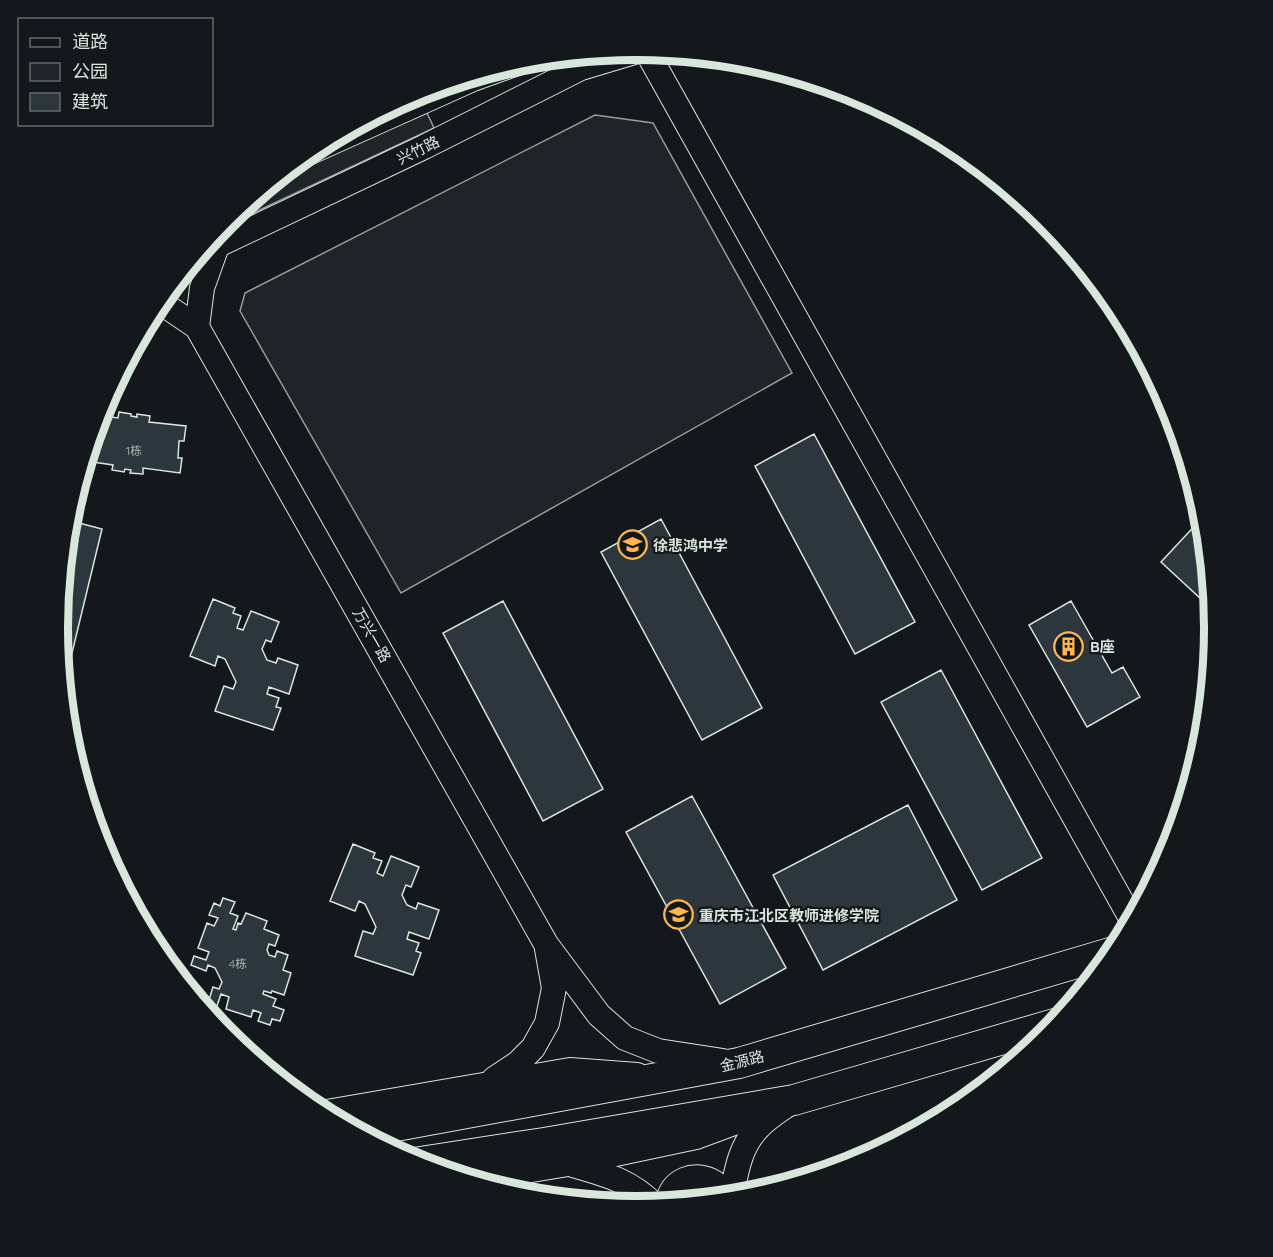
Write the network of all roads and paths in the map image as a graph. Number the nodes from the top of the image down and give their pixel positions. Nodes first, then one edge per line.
1 (652, 60) edge
2 (604, 61) edge
3 (422, 102) edge
4 (407, 109) edge
5 (218, 245) edge
6 (206, 257) edge
7 (168, 307) edge
8 (197, 327) junction
9 (1128, 914) edge
10 (546, 944) junction
11 (1101, 956) edge
12 (1040, 1028) edge
13 (739, 1063) junction
14 (667, 1077) junction
15 (487, 1084) junction
16 (794, 1100) junction
17 (336, 1110) edge
18 (371, 1131) edge
19 (435, 1160) edge
20 (568, 1164) junction
21 (487, 1177) edge
22 (733, 1188) edge
23 (721, 1190) edge
24 (669, 1196) edge
25 (644, 1197) edge

1 - 9 street
2 - 5 street, 兴竹路
3 - 4 street
6 - 8 street
7 - 8 street
8 - 10 street, 万兴一路
10 - 13 street
10 - 15 street
11 - 13 main road, 金源路
12 - 16 main road
13 - 14 main road, 金源路
14 - 15 street
14 - 18 main road, 金源路
15 - 17 street
16 - 19 main road
16 - 20 street
16 - 22 street
20 - 21 street
20 - 25 street
23 - 24 street

